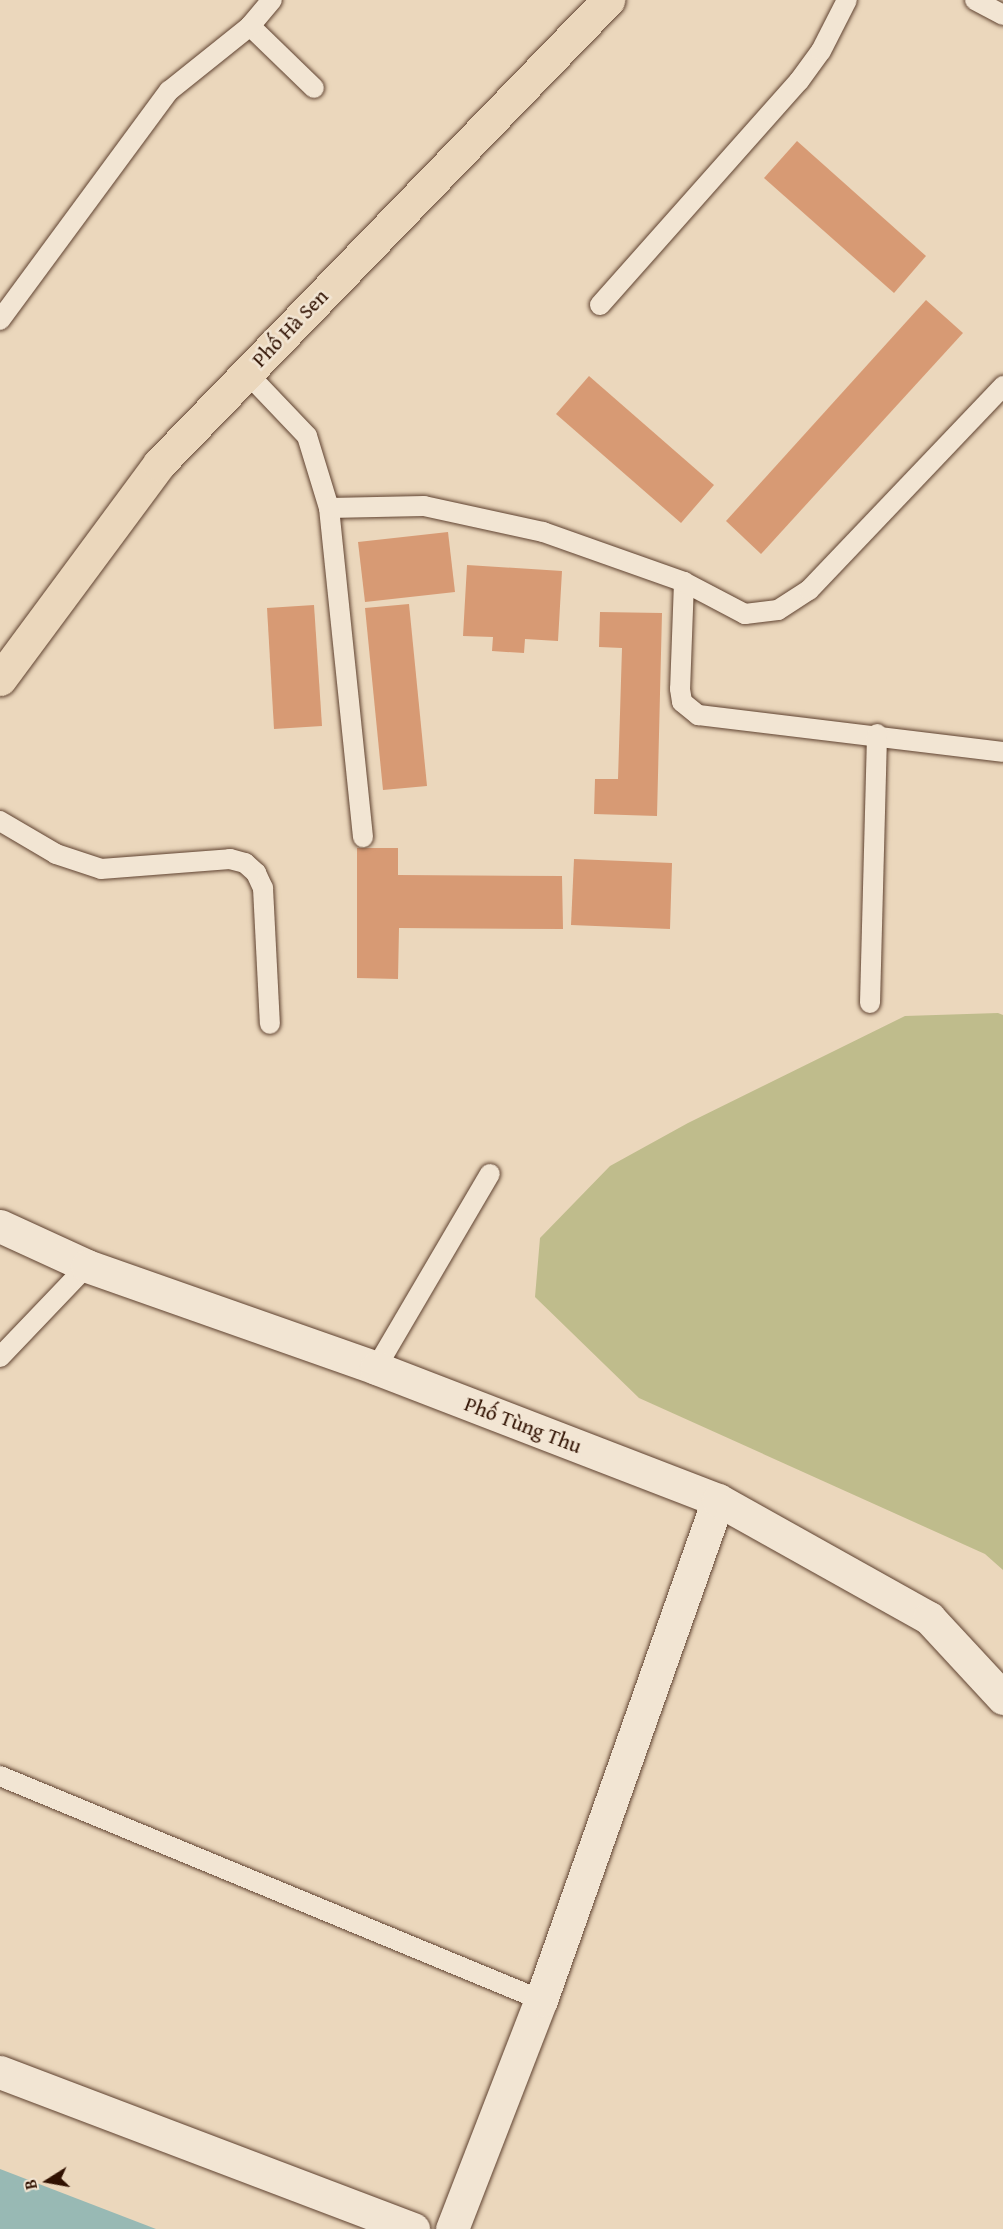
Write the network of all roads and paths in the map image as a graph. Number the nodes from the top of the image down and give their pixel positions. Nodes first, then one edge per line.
1 (272, 0) edge
2 (608, 0) edge
3 (847, 0) edge
4 (975, 0) edge
5 (1003, 15) edge
6 (250, 26) junction
7 (314, 88) dead end
8 (600, 305) dead end
9 (0, 320) edge
10 (247, 373) junction
11 (1003, 386) edge
12 (329, 508) junction
13 (684, 582) junction
14 (0, 679) edge
15 (877, 734) junction
16 (1003, 752) edge
17 (0, 821) edge
18 (363, 837) dead end
19 (870, 1003) dead end
20 (270, 1023) dead end
21 (490, 1174) dead end
22 (0, 1226) edge
23 (87, 1266) junction
24 (0, 1357) edge
25 (376, 1368) junction
26 (718, 1500) junction
27 (1003, 1698) edge
28 (0, 1776) edge
29 (541, 2000) junction
30 (0, 2072) edge
31 (413, 2229) edge
32 (452, 2229) edge

1 - 6 lane
2 - 10 main road, Phố Hà Sen
3 - 8 lane
4 - 5 lane
6 - 7 lane
6 - 9 lane
10 - 12 lane
10 - 14 main road, Phố Hà Sen
11 - 13 lane
12 - 13 lane
12 - 18 lane
13 - 15 lane
15 - 16 lane
15 - 19 lane
17 - 20 lane
21 - 25 lane
22 - 23 street, Phố Tùng Thu
23 - 24 lane
23 - 25 street, Phố Tùng Thu
25 - 26 street, Phố Tùng Thu
26 - 27 street, Phố Tùng Thu
26 - 29 street
28 - 29 lane
29 - 32 street
30 - 31 street

